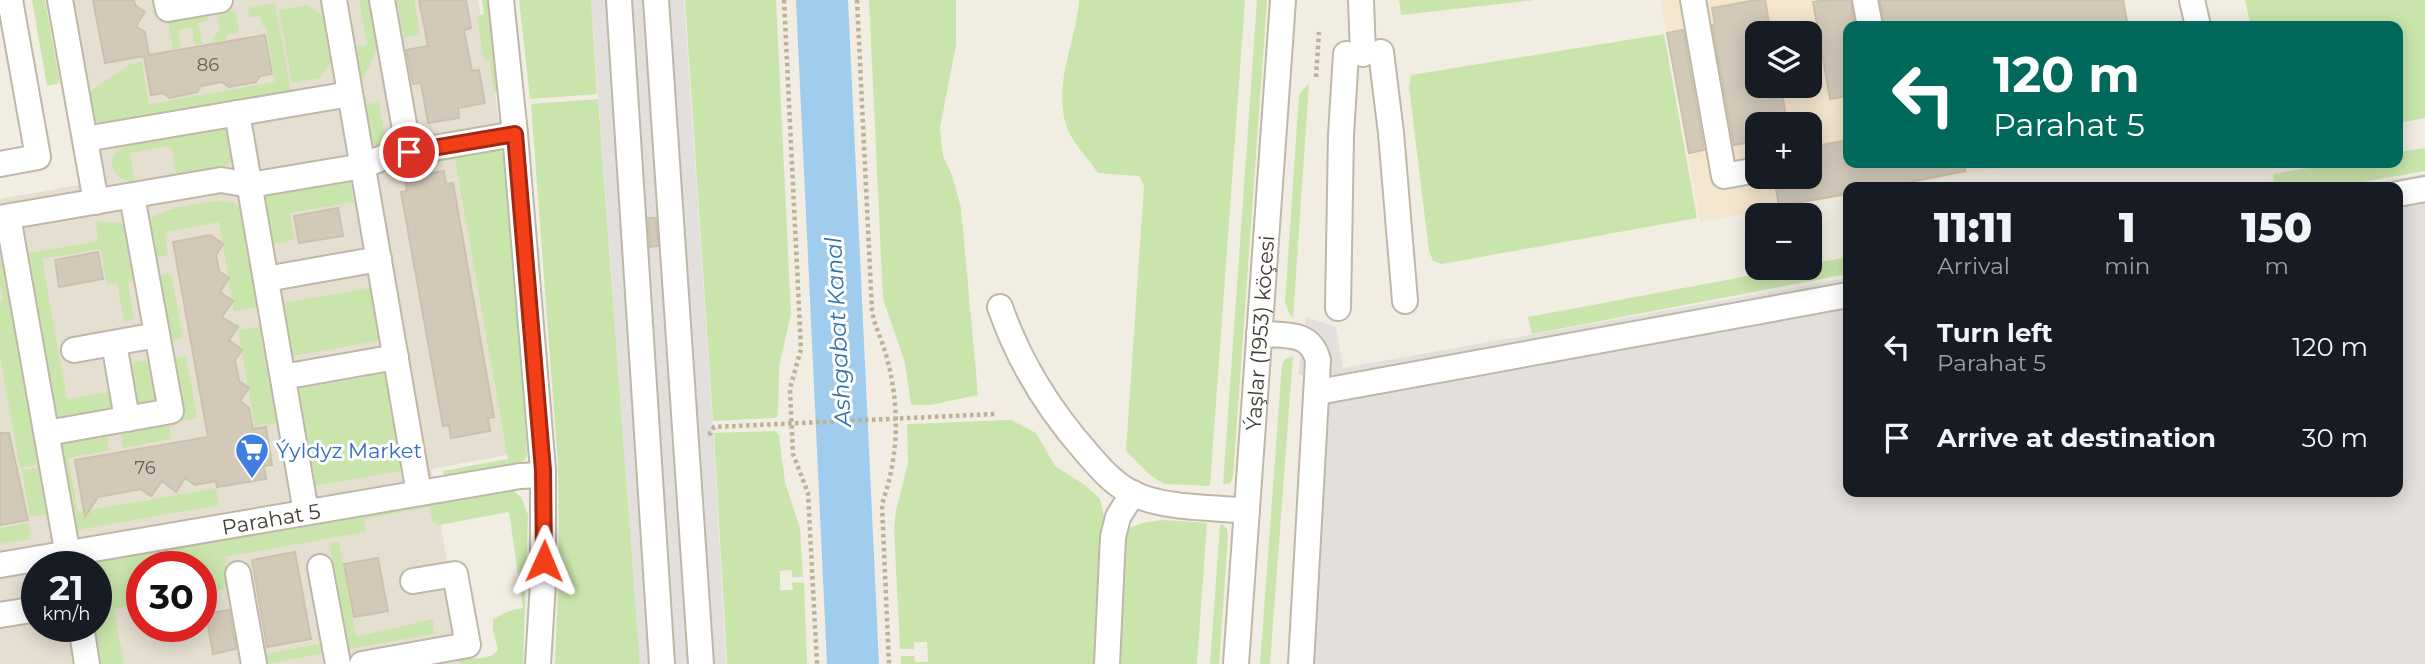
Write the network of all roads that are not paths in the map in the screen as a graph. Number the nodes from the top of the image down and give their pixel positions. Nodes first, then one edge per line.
1 (10, 0) edge
2 (60, 0) edge
3 (166, 0) edge
4 (220, 0) edge
5 (334, 0) edge
6 (382, 0) edge
7 (501, 0) edge
8 (618, 0) edge
9 (656, 0) edge
10 (1283, 0) edge
11 (1361, 0) edge
12 (1693, 0) edge
13 (1865, 0) edge
14 (2192, 0) edge
15 (1869, 21) edge
16 (2197, 21) edge
17 (1363, 53) junction
18 (10, 58) edge
19 (350, 94) junction
20 (237, 113) junction
21 (515, 134) junction
22 (85, 139) junction
23 (409, 152) junction
24 (0, 164) edge
25 (363, 166) junction
26 (1745, 172) edge
27 (250, 185) junction
28 (2425, 189) edge
29 (2403, 193) edge
30 (132, 196) junction
31 (96, 202) junction
32 (4, 218) edge
33 (379, 259) junction
34 (266, 279) junction
35 (1843, 296) edge
36 (1405, 301) dead end
37 (1000, 307) dead end
38 (1338, 308) dead end
39 (1259, 334) junction
40 (157, 335) junction
41 (114, 343) junction
42 (74, 350) dead end
43 (396, 357) junction
44 (283, 377) junction
45 (1318, 391) junction
46 (127, 419) junction
47 (47, 433) junction
48 (543, 475) junction
49 (419, 493) junction
50 (1133, 494) junction
51 (1247, 511) junction
52 (306, 512) junction
53 (67, 551) edge
54 (112, 551) edge
55 (21, 563) edge
56 (0, 565) edge
57 (320, 567) dead end
58 (238, 574) dead end
59 (413, 582) dead end
60 (21, 612) edge
61 (0, 615) edge
62 (84, 642) edge
63 (87, 664) edge
64 (254, 664) edge
65 (338, 664) edge
66 (362, 664) edge
67 (538, 664) edge
68 (662, 664) edge
69 (701, 664) edge
70 (1107, 664) edge
71 (1236, 664) edge
72 (1301, 664) edge

1 - 18 street
2 - 22 street
3 - 4 street
5 - 19 street
6 - 23 street
7 - 21 street
8 - 68 street
9 - 69 street
10 - 39 street, Ýaşlar (1953) köçesi
11 - 17 street
12 - 26 street
13 - 15 street
14 - 16 street
17 - 36 street
17 - 38 street
18 - 24 street
19 - 20 street
19 - 25 street
20 - 22 street
20 - 27 street
21 - 23 street
21 - 48 street
22 - 31 street
23 - 25 street
25 - 27 street
25 - 33 street
27 - 30 street
27 - 34 street
28 - 29 street
30 - 31 street
30 - 40 street
31 - 32 street
32 - 47 street
33 - 34 street
33 - 43 street
34 - 44 street
35 - 45 street
37 - 50 street
39 - 45 street
39 - 51 street, Ýaşlar (1953) köçesi
40 - 41 street
40 - 46 street
41 - 42 street
41 - 46 street
43 - 44 street
43 - 49 street
44 - 52 street
45 - 72 street
46 - 47 street
47 - 53 street
48 - 49 street, Parahat 5
48 - 67 street
49 - 52 street, Parahat 5
50 - 51 street
50 - 70 street
51 - 71 street, Ýaşlar (1953) köçesi
52 - 54 street, Parahat 5
55 - 56 street, Parahat 5
57 - 65 street
58 - 64 street
59 - 66 street
60 - 61 street
62 - 63 street

